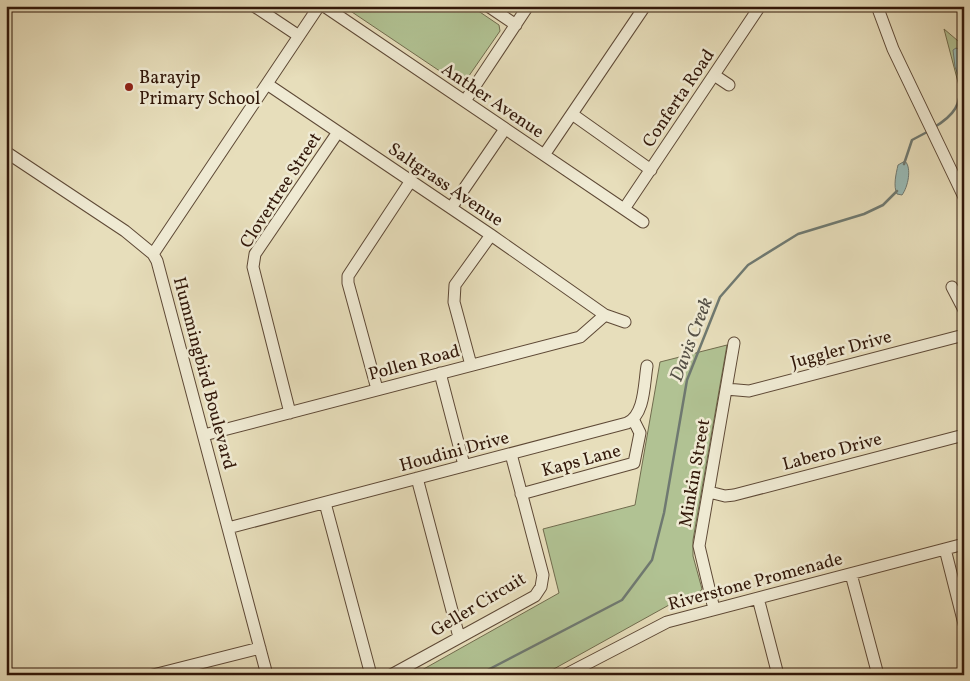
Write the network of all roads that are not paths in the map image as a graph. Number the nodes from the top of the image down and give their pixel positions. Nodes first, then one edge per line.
1 (319, 6) edge
2 (324, 6) edge
3 (488, 6) edge
4 (528, 6) edge
5 (645, 6) edge
6 (760, 6) edge
7 (878, 6) edge
8 (258, 7) edge
9 (516, 25) junction
10 (299, 36) junction
11 (714, 75) junction
12 (267, 84) junction
13 (729, 85) dead end
14 (465, 101) junction
15 (572, 114) junction
16 (505, 129) junction
17 (338, 132) junction
18 (6, 152) edge
19 (544, 155) junction
20 (651, 170) junction
21 (410, 182) junction
22 (964, 197) edge
23 (451, 208) junction
24 (624, 209) junction
25 (643, 222) dead end
26 (491, 235) junction
27 (152, 254) junction
28 (952, 286) dead end
29 (964, 310) edge
30 (605, 315) junction
31 (625, 322) dead end
32 (964, 335) edge
33 (734, 343) dead end
34 (471, 365) junction
35 (647, 366) dead end
36 (440, 373) junction
37 (377, 389) junction
38 (726, 389) junction
39 (290, 413) junction
40 (633, 419) junction
41 (204, 435) junction
42 (964, 435) edge
43 (511, 454) junction
44 (464, 465) junction
45 (417, 478) junction
46 (709, 492) junction
47 (521, 494) junction
48 (325, 503) junction
49 (228, 528) junction
50 (964, 544) edge
51 (945, 549) junction
52 (851, 574) junction
53 (758, 598) junction
54 (714, 609) junction
55 (963, 618) edge
56 (459, 637) junction
57 (260, 648) junction
58 (572, 673) edge
59 (154, 675) edge
60 (267, 675) edge
61 (370, 675) edge
62 (391, 675) edge
63 (778, 675) edge
64 (878, 675) edge

1 - 10 street
2 - 14 street, Anther Avenue
3 - 9 street
4 - 9 street
5 - 15 street
6 - 11 street, Conferta Road
7 - 22 street
8 - 10 street
9 - 14 street
10 - 12 street
11 - 13 street
11 - 20 street, Conferta Road
12 - 17 street, Saltgrass Avenue
12 - 27 street
14 - 16 street, Anther Avenue
15 - 19 street
15 - 20 street
16 - 19 street, Anther Avenue
16 - 23 street
17 - 21 street, Saltgrass Avenue
17 - 39 street, Clovertree Street
18 - 27 street, Hummingbird Boulevard
19 - 24 street, Anther Avenue
20 - 24 street, Conferta Road
21 - 23 street, Saltgrass Avenue
21 - 37 street
23 - 26 street, Saltgrass Avenue
24 - 25 street, Anther Avenue
26 - 30 street, Saltgrass Avenue
26 - 34 street
27 - 41 street, Hummingbird Boulevard
28 - 29 street
30 - 31 street
30 - 34 street, Pollen Road
32 - 38 street, Juggler Drive
33 - 38 street, Minkin Street
34 - 36 street, Pollen Road
35 - 40 street
36 - 37 street, Pollen Road
36 - 44 street
37 - 39 street, Pollen Road
38 - 46 street, Minkin Street
39 - 41 street, Pollen Road
40 - 43 street, Houdini Drive
40 - 47 street, Kaps Lane
41 - 49 street, Hummingbird Boulevard
42 - 46 street, Labero Drive
43 - 44 street, Houdini Drive
43 - 47 street, Geller Circuit
44 - 45 street, Houdini Drive
45 - 48 street, Houdini Drive
45 - 56 street
46 - 54 street, Minkin Street
47 - 56 street, Geller Circuit
48 - 49 street, Houdini Drive
48 - 61 street
49 - 57 street, Hummingbird Boulevard
50 - 51 street, Riverstone Promenade
51 - 52 street, Riverstone Promenade
51 - 55 street
52 - 53 street, Riverstone Promenade
52 - 64 street
53 - 54 street, Riverstone Promenade
53 - 63 street
54 - 58 street, Riverstone Promenade
56 - 62 street, Geller Circuit
57 - 59 street
57 - 60 street, Hummingbird Boulevard

